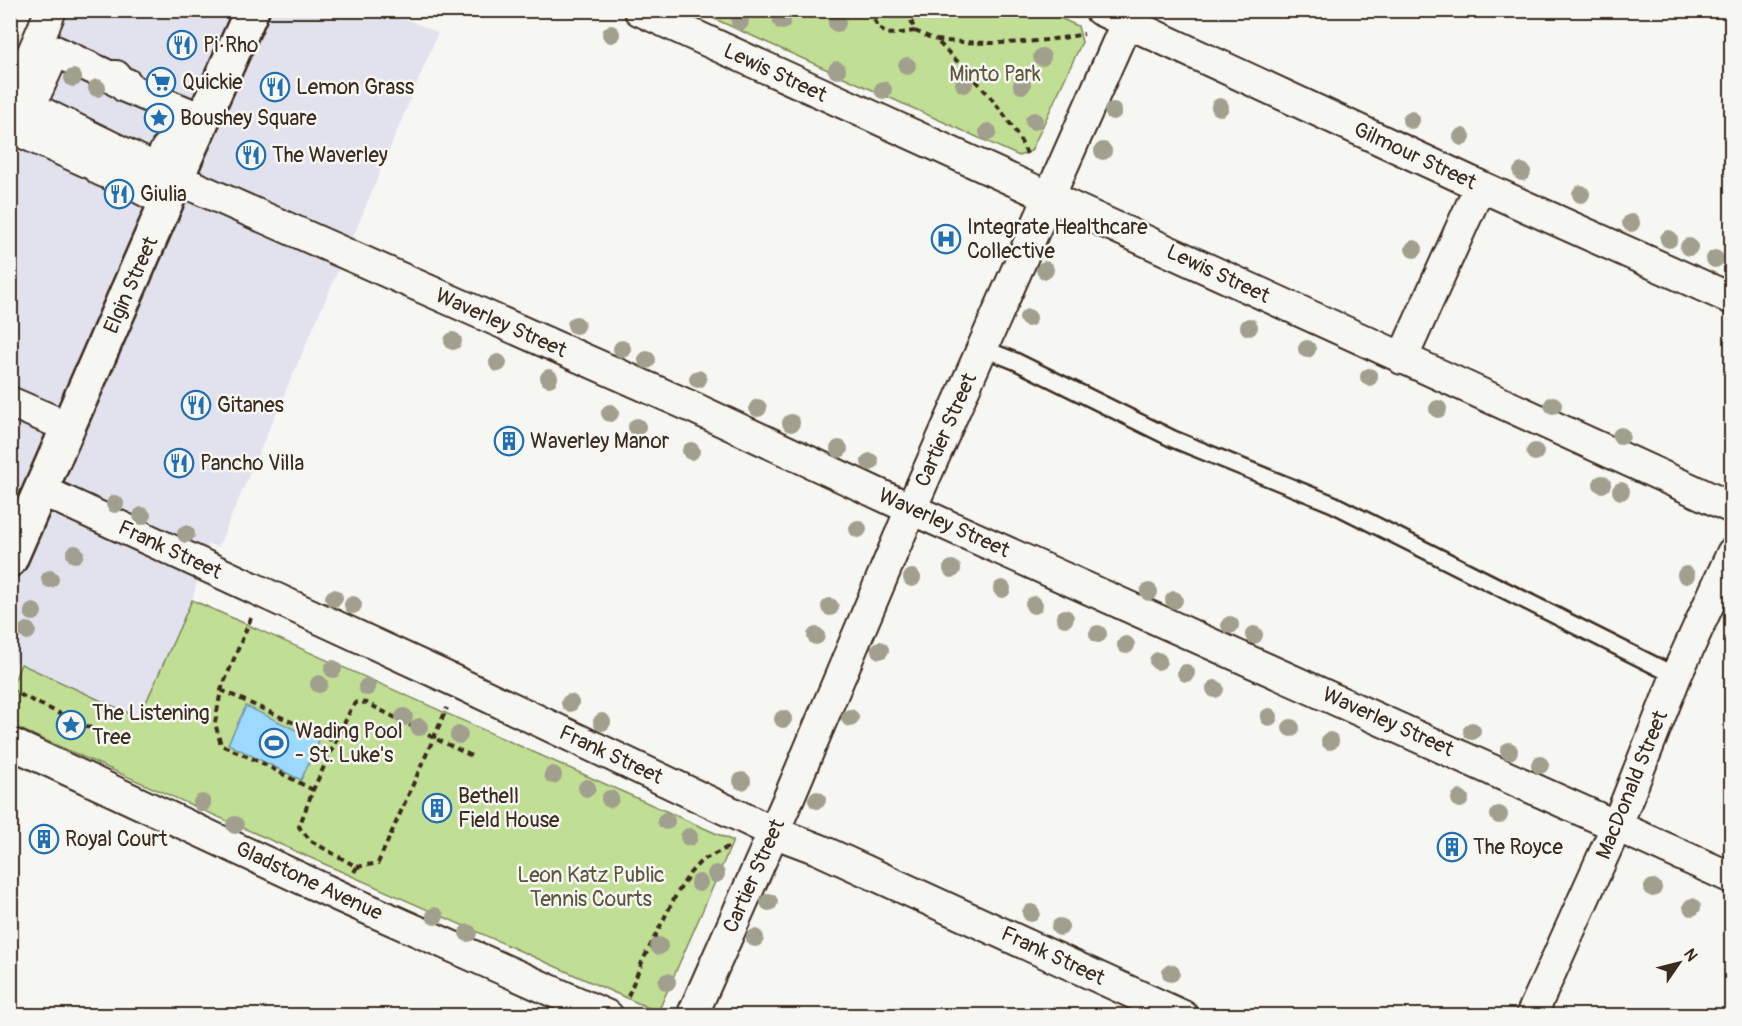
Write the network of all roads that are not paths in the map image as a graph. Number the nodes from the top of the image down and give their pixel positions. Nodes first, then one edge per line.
1 (51, 10) edge
2 (252, 10) edge
3 (639, 10) edge
4 (1112, 19) edge
5 (17, 102) edge
6 (167, 174) junction
7 (1480, 186) junction
8 (1050, 197) junction
9 (1731, 300) edge
10 (982, 348) junction
11 (1402, 359) junction
12 (10, 402) edge
13 (68, 427) junction
14 (41, 490) junction
15 (1731, 508) edge
16 (911, 509) junction
17 (1731, 553) edge
18 (10, 560) edge
19 (1676, 676) junction
20 (10, 743) edge
21 (1617, 825) junction
22 (773, 832) junction
23 (1731, 878) edge
24 (617, 1008) edge
25 (692, 1016) edge
26 (1183, 1016) edge
27 (1531, 1016) edge

1 - 5 street
2 - 6 main road, Elgin Street
3 - 8 street, Lewis Street
4 - 7 street, Gilmour Street
4 - 8 street, Cartier Street
5 - 6 street, Waverley Street
5 - 6 street
6 - 13 main road, Elgin Street
6 - 16 street, Waverley Street
7 - 9 street, Gilmour Street
7 - 11 street
8 - 10 street, Cartier Street
8 - 11 street, Lewis Street
10 - 16 street, Cartier Street
10 - 19 lane
11 - 15 street, Lewis Street
12 - 13 street
13 - 14 main road, Elgin Street
14 - 18 main road, Elgin Street
14 - 22 street, Frank Street
16 - 21 street, Waverley Street
16 - 22 street, Cartier Street
17 - 19 street, MacDonald Street
19 - 21 street, MacDonald Street
20 - 24 street, Gladstone Avenue
21 - 23 street, Waverley Street
21 - 27 street, MacDonald Street
22 - 25 street, Cartier Street
22 - 26 street, Frank Street

